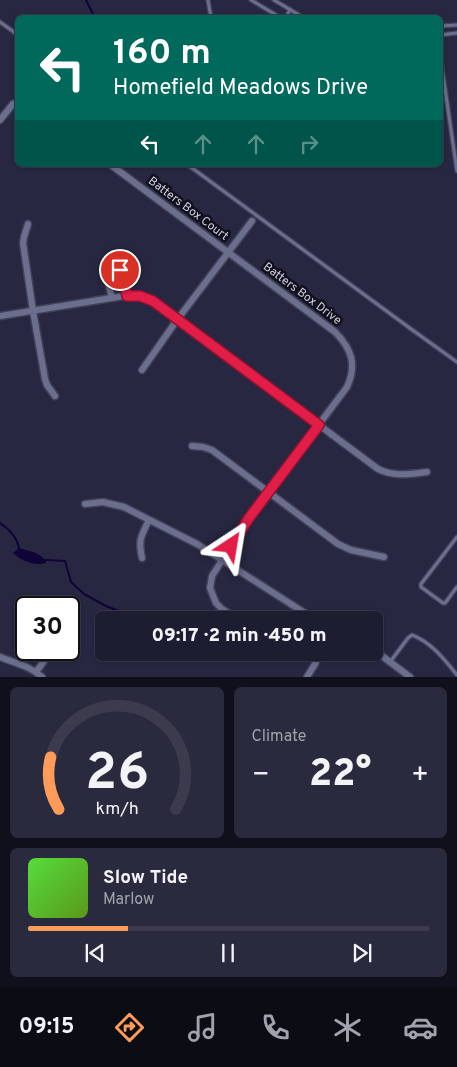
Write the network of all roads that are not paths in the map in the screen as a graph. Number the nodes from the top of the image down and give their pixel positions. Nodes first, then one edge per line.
1 (208, 0) edge
2 (251, 0) edge
3 (274, 0) edge
4 (290, 9) junction
5 (210, 15) edge
6 (276, 15) edge
7 (287, 15) edge
8 (299, 15) edge
9 (0, 22) edge
10 (457, 25) edge
11 (443, 26) edge
12 (15, 33) edge
13 (457, 33) edge
14 (443, 35) edge
15 (443, 75) edge
16 (15, 103) edge
17 (0, 120) edge
18 (113, 167) edge
19 (191, 167) edge
20 (457, 171) edge
21 (252, 221) dead end
22 (28, 224) dead end
23 (228, 252) junction
24 (127, 296) junction
25 (112, 298) junction
26 (33, 311) junction
27 (0, 316) edge
28 (178, 320) junction
29 (457, 362) edge
30 (142, 370) dead end
31 (55, 396) dead end
32 (319, 425) junction
33 (192, 446) dead end
34 (427, 472) dead end
35 (268, 492) junction
36 (85, 504) dead end
37 (149, 520) junction
38 (457, 537) edge
39 (384, 557) dead end
40 (142, 558) dead end
41 (222, 560) junction
42 (457, 587) edge
43 (225, 611) edge
44 (300, 611) edge
45 (0, 657) edge
46 (383, 657) edge
47 (44, 661) edge
48 (316, 661) edge
49 (390, 662) junction
50 (36, 672) junction
51 (457, 675) edge
52 (42, 677) edge
53 (307, 677) edge
54 (410, 677) edge

1 - 5 lane
2 - 6 lane
3 - 4 lane
4 - 7 lane
4 - 8 lane
9 - 12 lane
10 - 11 lane
13 - 14 lane
15 - 20 lane
16 - 17 street
18 - 23 street, Batters Box Court
19 - 29 lane
21 - 23 street
22 - 26 street
23 - 28 street
23 - 32 street, Batters Box Drive
24 - 25 street
24 - 25 street
24 - 28 street
25 - 26 street
26 - 27 street
26 - 31 street
28 - 30 street
28 - 32 street
32 - 34 street
32 - 35 street, Batters Box Drive
33 - 35 street
35 - 39 street
35 - 41 street, Batters Box Drive
36 - 37 street
37 - 40 street
37 - 41 street
38 - 42 lane
41 - 43 street, Batters Box Drive
41 - 44 street
45 - 50 street
46 - 49 street
47 - 50 street
48 - 53 street
49 - 51 lane
49 - 54 street
50 - 52 street

